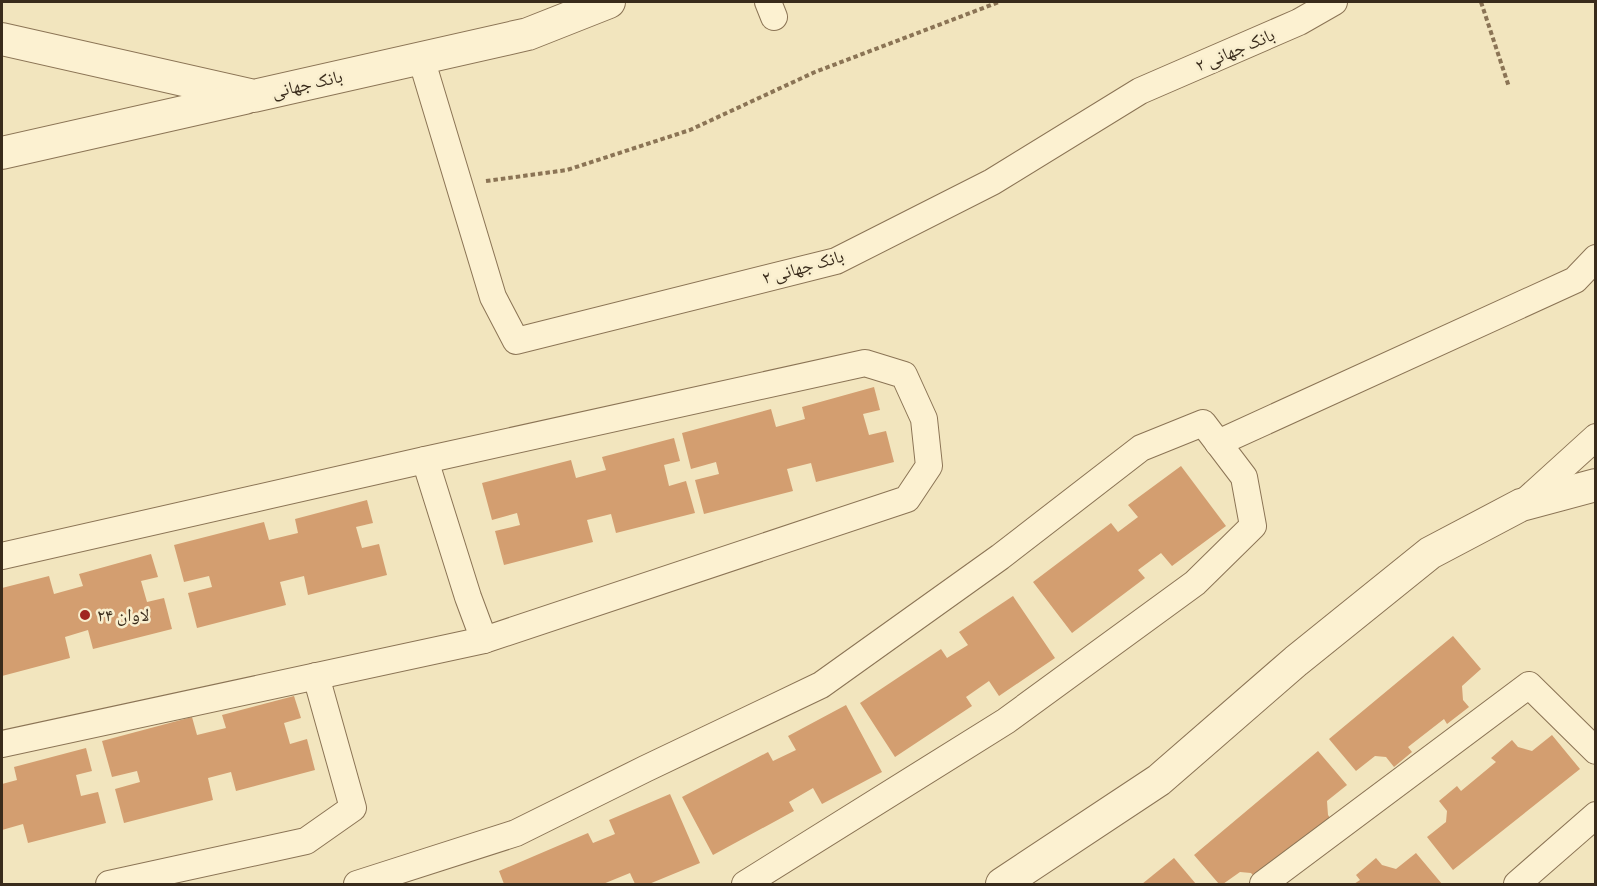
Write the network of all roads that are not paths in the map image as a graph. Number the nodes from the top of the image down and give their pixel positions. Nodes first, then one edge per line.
1 (609, 2) edge
2 (1334, 2) edge
3 (2, 39) edge
4 (421, 58) junction
5 (254, 96) junction
6 (2, 153) edge
7 (1596, 258) edge
8 (1596, 437) edge
9 (1218, 443) junction
10 (425, 460) junction
11 (1596, 484) edge
12 (1521, 505) junction
13 (2, 556) edge
14 (484, 640) junction
15 (316, 676) junction
16 (2, 744) edge
17 (1596, 751) edge
18 (1596, 815) edge
19 (109, 885) edge
20 (357, 885) edge
21 (746, 885) edge
22 (1002, 885) edge
23 (1263, 885) edge
24 (1517, 885) edge

1 - 4 street, بانک جهانی
2 - 4 street, بانک جهانی ۲
3 - 5 street, بانک جهانی
4 - 5 street, بانک جهانی
5 - 6 street
7 - 9 street
8 - 12 street
9 - 20 street
9 - 21 street
10 - 13 street
10 - 14 street
10 - 14 street
11 - 12 street
12 - 22 street
14 - 15 street
15 - 16 street
15 - 19 street
17 - 23 street
18 - 24 street

